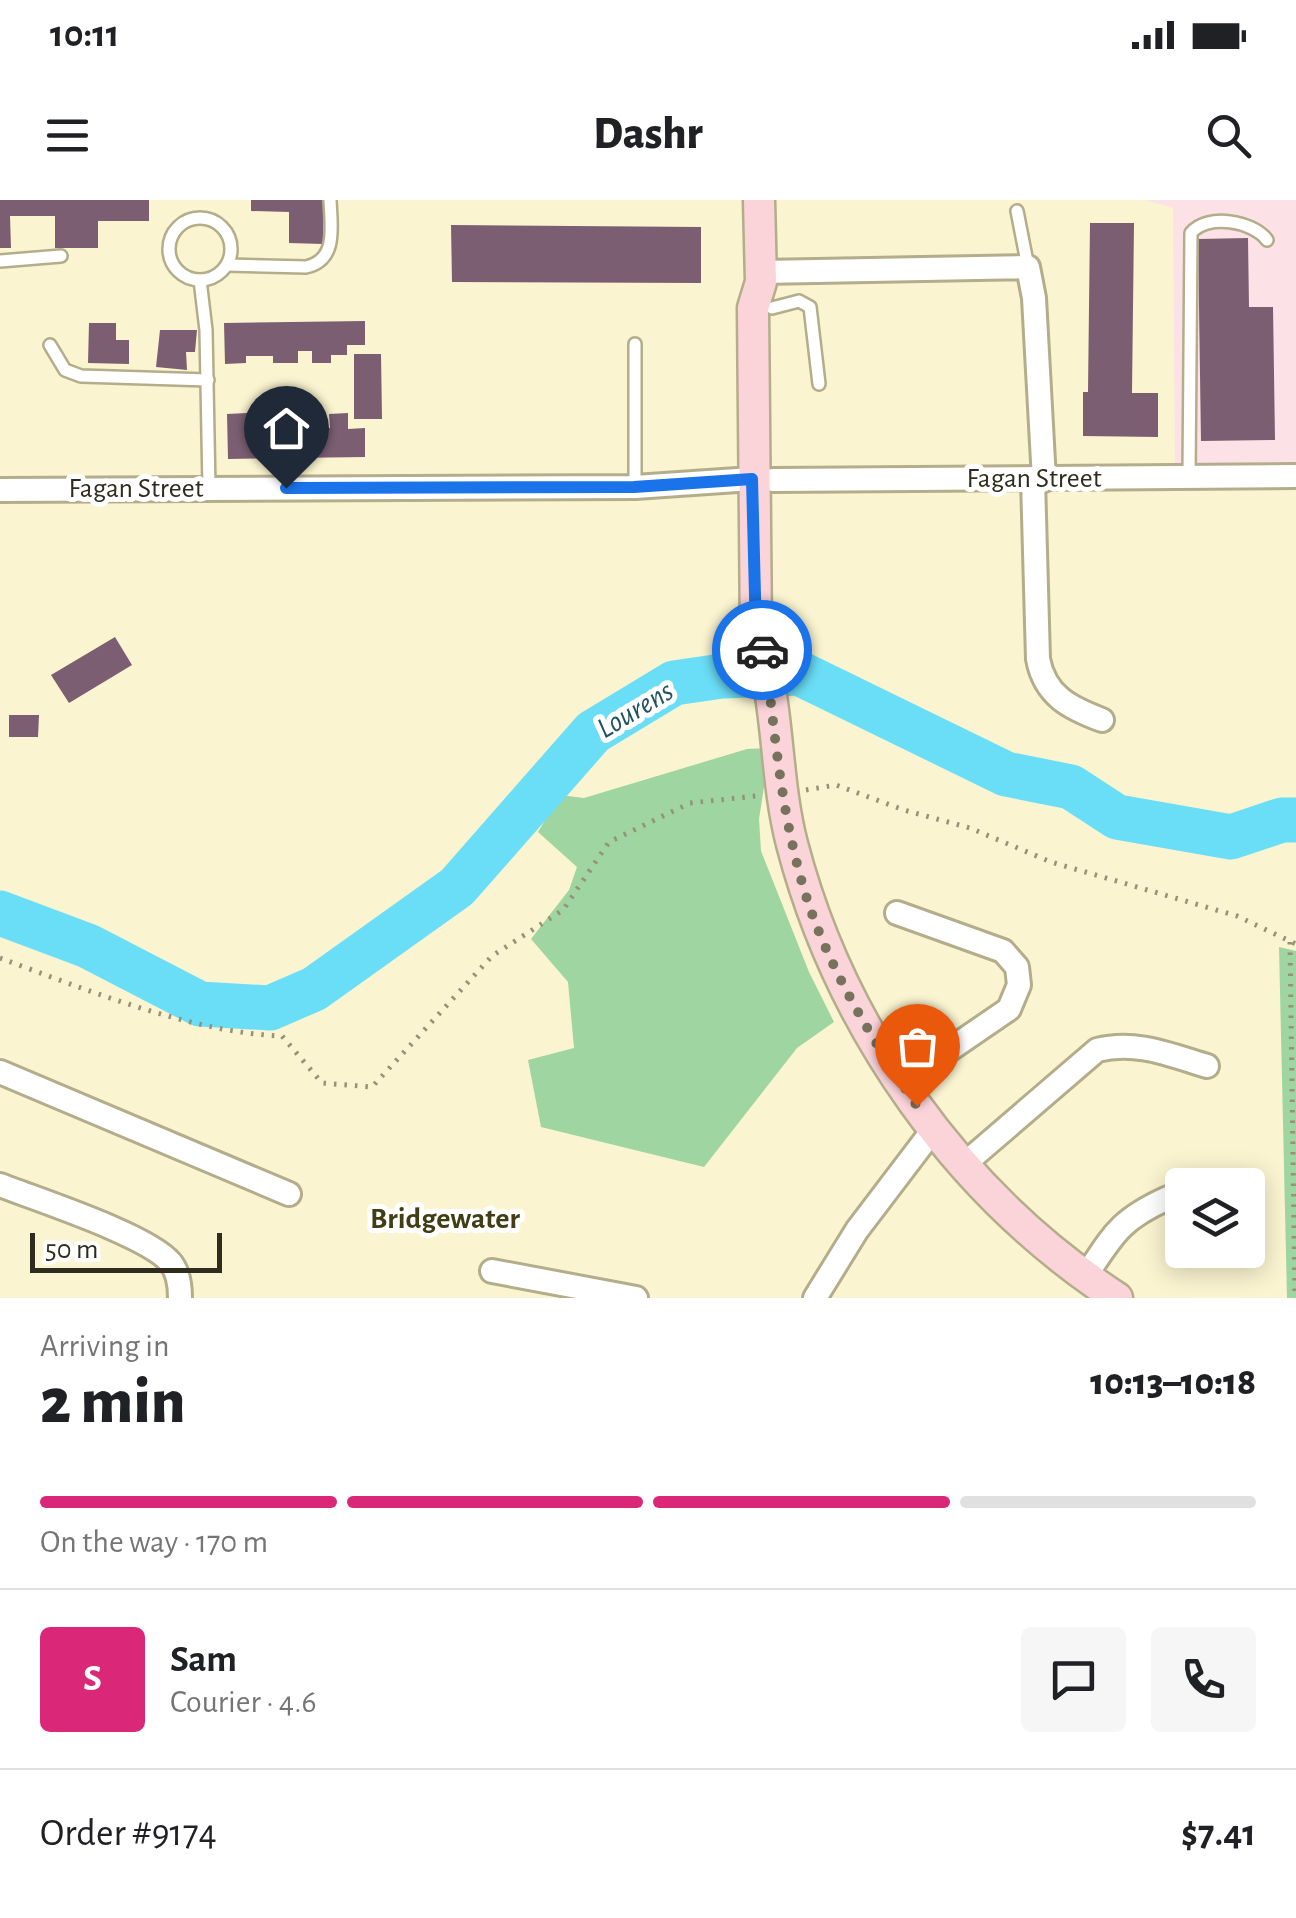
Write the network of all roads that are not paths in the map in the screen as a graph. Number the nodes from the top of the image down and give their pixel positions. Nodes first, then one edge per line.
1 (330, 200) edge
2 (759, 200) edge
3 (1017, 211) dead end
4 (1267, 240) dead end
5 (61, 256) dead end
6 (0, 261) edge
7 (227, 265) junction
8 (1030, 274) junction
9 (200, 280) junction
10 (765, 287) junction
11 (635, 344) dead end
12 (50, 346) dead end
13 (208, 380) junction
14 (819, 384) dead end
15 (1296, 476) edge
16 (1189, 478) junction
17 (762, 479) junction
18 (1038, 480) junction
19 (634, 487) junction
20 (209, 489) junction
21 (0, 490) edge
22 (1102, 720) dead end
23 (897, 913) dead end
24 (1207, 1066) dead end
25 (0, 1072) edge
26 (902, 1083) junction
27 (933, 1130) junction
28 (962, 1166) junction
29 (0, 1185) edge
30 (289, 1194) dead end
31 (1165, 1199) edge
32 (492, 1271) dead end
33 (1086, 1278) junction
34 (180, 1298) edge
35 (636, 1298) edge
36 (815, 1298) edge
37 (1117, 1298) edge

1 - 7 lane
2 - 10 street
3 - 8 lane
4 - 16 lane
5 - 6 lane
7 - 9 lane
7 - 9 lane
8 - 10 street
8 - 18 street
9 - 13 lane
10 - 14 lane
10 - 17 street
11 - 19 lane
12 - 13 lane
13 - 20 lane
15 - 16 street, Fagan Street
16 - 18 street, Fagan Street
17 - 18 street, Fagan Street
17 - 19 street, Fagan Street
17 - 26 street
18 - 22 street
19 - 20 street, Fagan Street
20 - 21 street, Fagan Street
23 - 26 street
24 - 28 street
25 - 30 street
26 - 27 street
27 - 28 street
27 - 36 street
28 - 33 street
29 - 34 street
31 - 33 street
32 - 35 street
33 - 37 street

